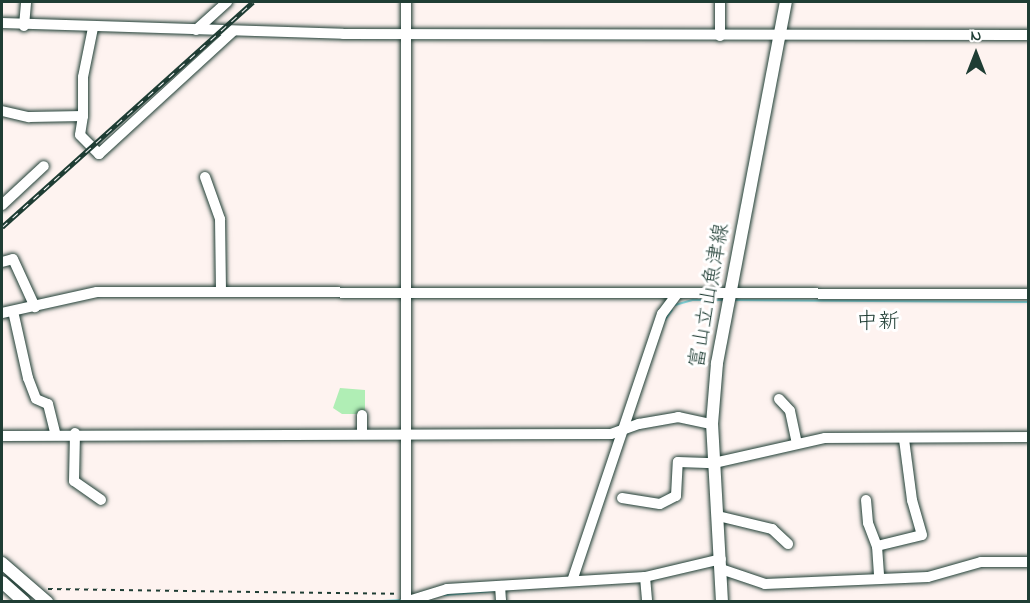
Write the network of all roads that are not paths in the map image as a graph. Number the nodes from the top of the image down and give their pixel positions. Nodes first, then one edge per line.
1 (26, 2) edge
2 (227, 2) edge
3 (406, 2) edge
4 (720, 2) edge
5 (786, 2) edge
6 (2, 23) edge
7 (24, 26) junction
8 (93, 28) junction
9 (195, 30) junction
10 (232, 31) junction
11 (407, 33) junction
12 (1029, 35) edge
13 (720, 36) junction
14 (779, 36) junction
15 (2, 111) edge
16 (83, 116) junction
17 (44, 166) dead end
18 (206, 177) dead end
19 (2, 205) edge
20 (2, 262) edge
21 (220, 292) junction
22 (407, 292) junction
23 (678, 293) junction
24 (730, 294) junction
25 (1029, 294) edge
26 (35, 307) junction
27 (7, 312) edge
28 (779, 399) dead end
29 (362, 415) dead end
30 (712, 424) junction
31 (621, 430) junction
32 (362, 432) junction
33 (55, 433) junction
34 (75, 433) junction
35 (403, 434) junction
36 (2, 436) edge
37 (1029, 437) edge
38 (904, 439) junction
39 (798, 442) junction
40 (714, 463) junction
41 (622, 498) dead end
42 (101, 500) dead end
43 (866, 500) dead end
44 (718, 516) junction
45 (788, 544) dead end
46 (878, 546) junction
47 (1029, 562) edge
48 (2, 563) edge
49 (721, 564) junction
50 (645, 577) junction
51 (879, 578) junction
52 (572, 581) junction
53 (2, 582) edge
54 (500, 586) junction
55 (43, 598) edge
56 (405, 599) edge
57 (24, 602) edge
58 (501, 602) edge
59 (647, 602) edge
60 (722, 602) edge

1 - 7 street
2 - 9 street
3 - 11 street
4 - 13 street
5 - 14 main road, 富山立山魚津線
6 - 7 street
7 - 8 street
8 - 9 street
8 - 16 street
9 - 10 street
10 - 11 street
10 - 16 street
11 - 13 street
11 - 22 street
12 - 14 street
13 - 14 street
14 - 24 main road, 富山立山魚津線
15 - 16 street
17 - 19 street
18 - 21 street
20 - 26 street
21 - 22 street
21 - 26 street
22 - 23 street
22 - 35 street
23 - 24 street
23 - 31 street
24 - 25 street
24 - 30 main road, 富山立山魚津線
26 - 27 street
27 - 33 street
28 - 39 street
29 - 32 street
30 - 31 street
30 - 40 main road, 富山立山魚津線
31 - 35 street
31 - 52 street
32 - 34 street
32 - 35 street
33 - 34 street
33 - 36 street
34 - 42 street
35 - 56 street
37 - 38 street
38 - 39 street
38 - 46 street
39 - 40 street
40 - 41 street
40 - 44 main road, 富山立山魚津線
43 - 46 street
44 - 45 street
44 - 49 main road, 富山立山魚津線
46 - 51 street
47 - 51 street
48 - 55 main road
49 - 50 street
49 - 51 street
49 - 60 main road, 富山立山魚津線
50 - 52 street
50 - 59 street
52 - 54 street
53 - 57 main road
54 - 56 street
54 - 58 street

